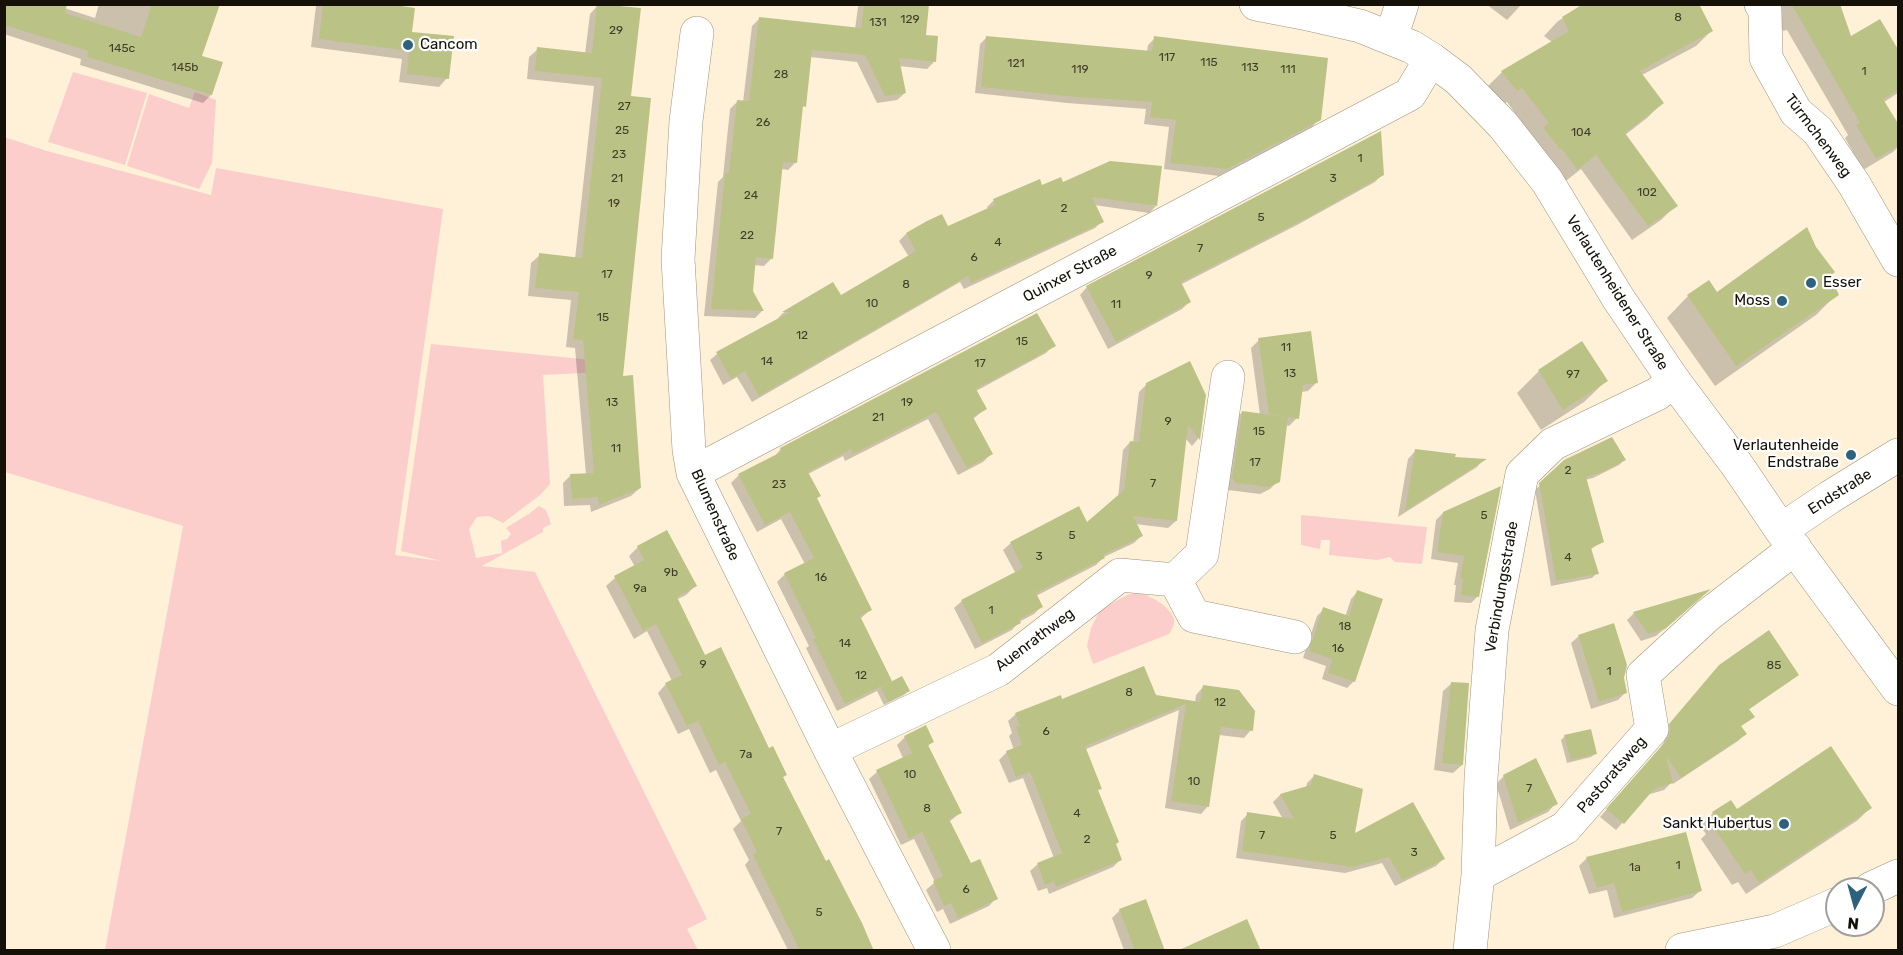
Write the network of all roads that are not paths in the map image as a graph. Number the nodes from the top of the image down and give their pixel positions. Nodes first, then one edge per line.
1 (1256, 4) edge
2 (1402, 4) edge
3 (1761, 4) edge
4 (697, 33) dead end
5 (1391, 38) junction
6 (1431, 59) junction
7 (1899, 260) edge
8 (1228, 377) dead end
9 (1674, 381) junction
10 (1899, 455) edge
11 (693, 473) junction
12 (1788, 539) junction
13 (1175, 580) junction
14 (1295, 637) dead end
15 (1899, 689) edge
16 (830, 750) junction
17 (1478, 875) junction
18 (1899, 876) edge
19 (1885, 882) edge
20 (1825, 909) edge
21 (934, 951) edge
22 (1470, 951) edge
23 (1682, 951) edge

1 - 5 street, Verlautenheidener Straße
2 - 5 street
3 - 7 street, Türmchenweg
4 - 11 street, Blumenstraße
5 - 6 street, Verlautenheidener Straße
6 - 9 street, Verlautenheidener Straße
6 - 11 street, Quinxer Straße
8 - 13 street
9 - 12 street, Verlautenheidener Straße
9 - 17 street, Verbindungsstraße
10 - 12 street, Endstraße
11 - 16 street, Blumenstraße
12 - 15 street, Verlautenheidener Straße
12 - 17 street, Pastoratsweg
13 - 14 street
13 - 16 street, Auenrathweg
16 - 21 street, Blumenstraße
17 - 22 street, Verbindungsstraße
18 - 19 street
20 - 23 street

